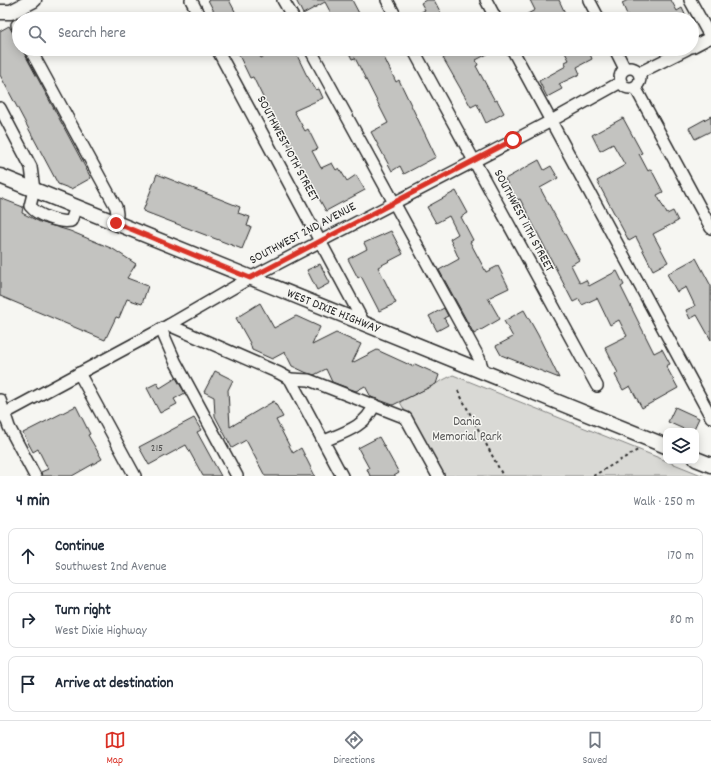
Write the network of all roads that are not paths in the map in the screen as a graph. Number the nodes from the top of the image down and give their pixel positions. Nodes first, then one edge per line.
1 (34, 0) edge
2 (191, 0) edge
3 (283, 0) edge
4 (387, 0) edge
5 (486, 0) edge
6 (589, 0) edge
7 (690, 0) edge
8 (0, 12) edge
9 (197, 12) edge
10 (290, 12) edge
11 (393, 12) edge
12 (492, 12) edge
13 (595, 12) edge
14 (697, 12) edge
15 (699, 16) edge
16 (711, 38) edge
17 (699, 44) edge
18 (34, 56) edge
19 (221, 56) edge
20 (314, 56) edge
21 (417, 56) edge
22 (516, 56) edge
23 (619, 56) edge
24 (673, 56) edge
25 (626, 69) junction
26 (639, 73) junction
27 (621, 82) junction
28 (635, 87) junction
29 (1, 111) edge
30 (551, 121) junction
31 (474, 161) junction
32 (0, 176) edge
33 (34, 190) junction
34 (394, 203) junction
35 (76, 207) junction
36 (116, 223) junction
37 (711, 228) edge
38 (321, 241) junction
39 (250, 278) junction
40 (365, 326) junction
41 (165, 327) junction
42 (79, 373) junction
43 (484, 373) junction
44 (290, 379) junction
45 (597, 386) dead end
46 (0, 400) edge
47 (374, 405) junction
48 (2, 415) edge
49 (711, 417) edge
50 (324, 441) junction
51 (663, 445) edge
52 (699, 460) edge
53 (711, 465) edge
54 (35, 476) edge
55 (135, 476) edge
56 (237, 476) edge
57 (342, 476) edge
58 (438, 476) edge

1 - 8 main road
2 - 9 street
3 - 10 street
4 - 11 street
5 - 12 street
6 - 13 street
7 - 14 street
15 - 16 street
16 - 17 street
18 - 36 street
19 - 38 street, SOUTHWEST 10TH STREET
20 - 34 street
21 - 31 street, SOUTHWEST 11TH STREET
22 - 30 street
23 - 25 street
24 - 26 street
25 - 26 street
25 - 27 street
26 - 28 street
27 - 28 street
27 - 30 street, SOUTHWEST 2ND AVENUE
28 - 37 street
29 - 33 street
30 - 31 street, SOUTHWEST 2ND AVENUE
30 - 49 street
31 - 34 street, SOUTHWEST 2ND AVENUE
31 - 45 street, SOUTHWEST 11TH STREET
32 - 33 main road, WEST DIXIE HIGHWAY
33 - 35 main road, WEST DIXIE HIGHWAY
33 - 35 street
34 - 38 street, SOUTHWEST 2ND AVENUE
34 - 43 street
35 - 36 main road, WEST DIXIE HIGHWAY
36 - 39 main road, WEST DIXIE HIGHWAY
38 - 39 street, SOUTHWEST 2ND AVENUE
38 - 40 street, SOUTHWEST 10TH STREET
39 - 40 main road, WEST DIXIE HIGHWAY
39 - 41 street, SOUTHWEST 2ND AVENUE
40 - 43 main road, WEST DIXIE HIGHWAY
41 - 42 street, SOUTHWEST 2ND AVENUE
41 - 44 street
41 - 56 street
42 - 48 street, SOUTHWEST 2ND AVENUE
42 - 55 street
43 - 51 main road, WEST DIXIE HIGHWAY
44 - 47 street
44 - 50 street
46 - 48 street
47 - 50 street
47 - 58 street
48 - 54 street
50 - 57 street
52 - 53 main road

